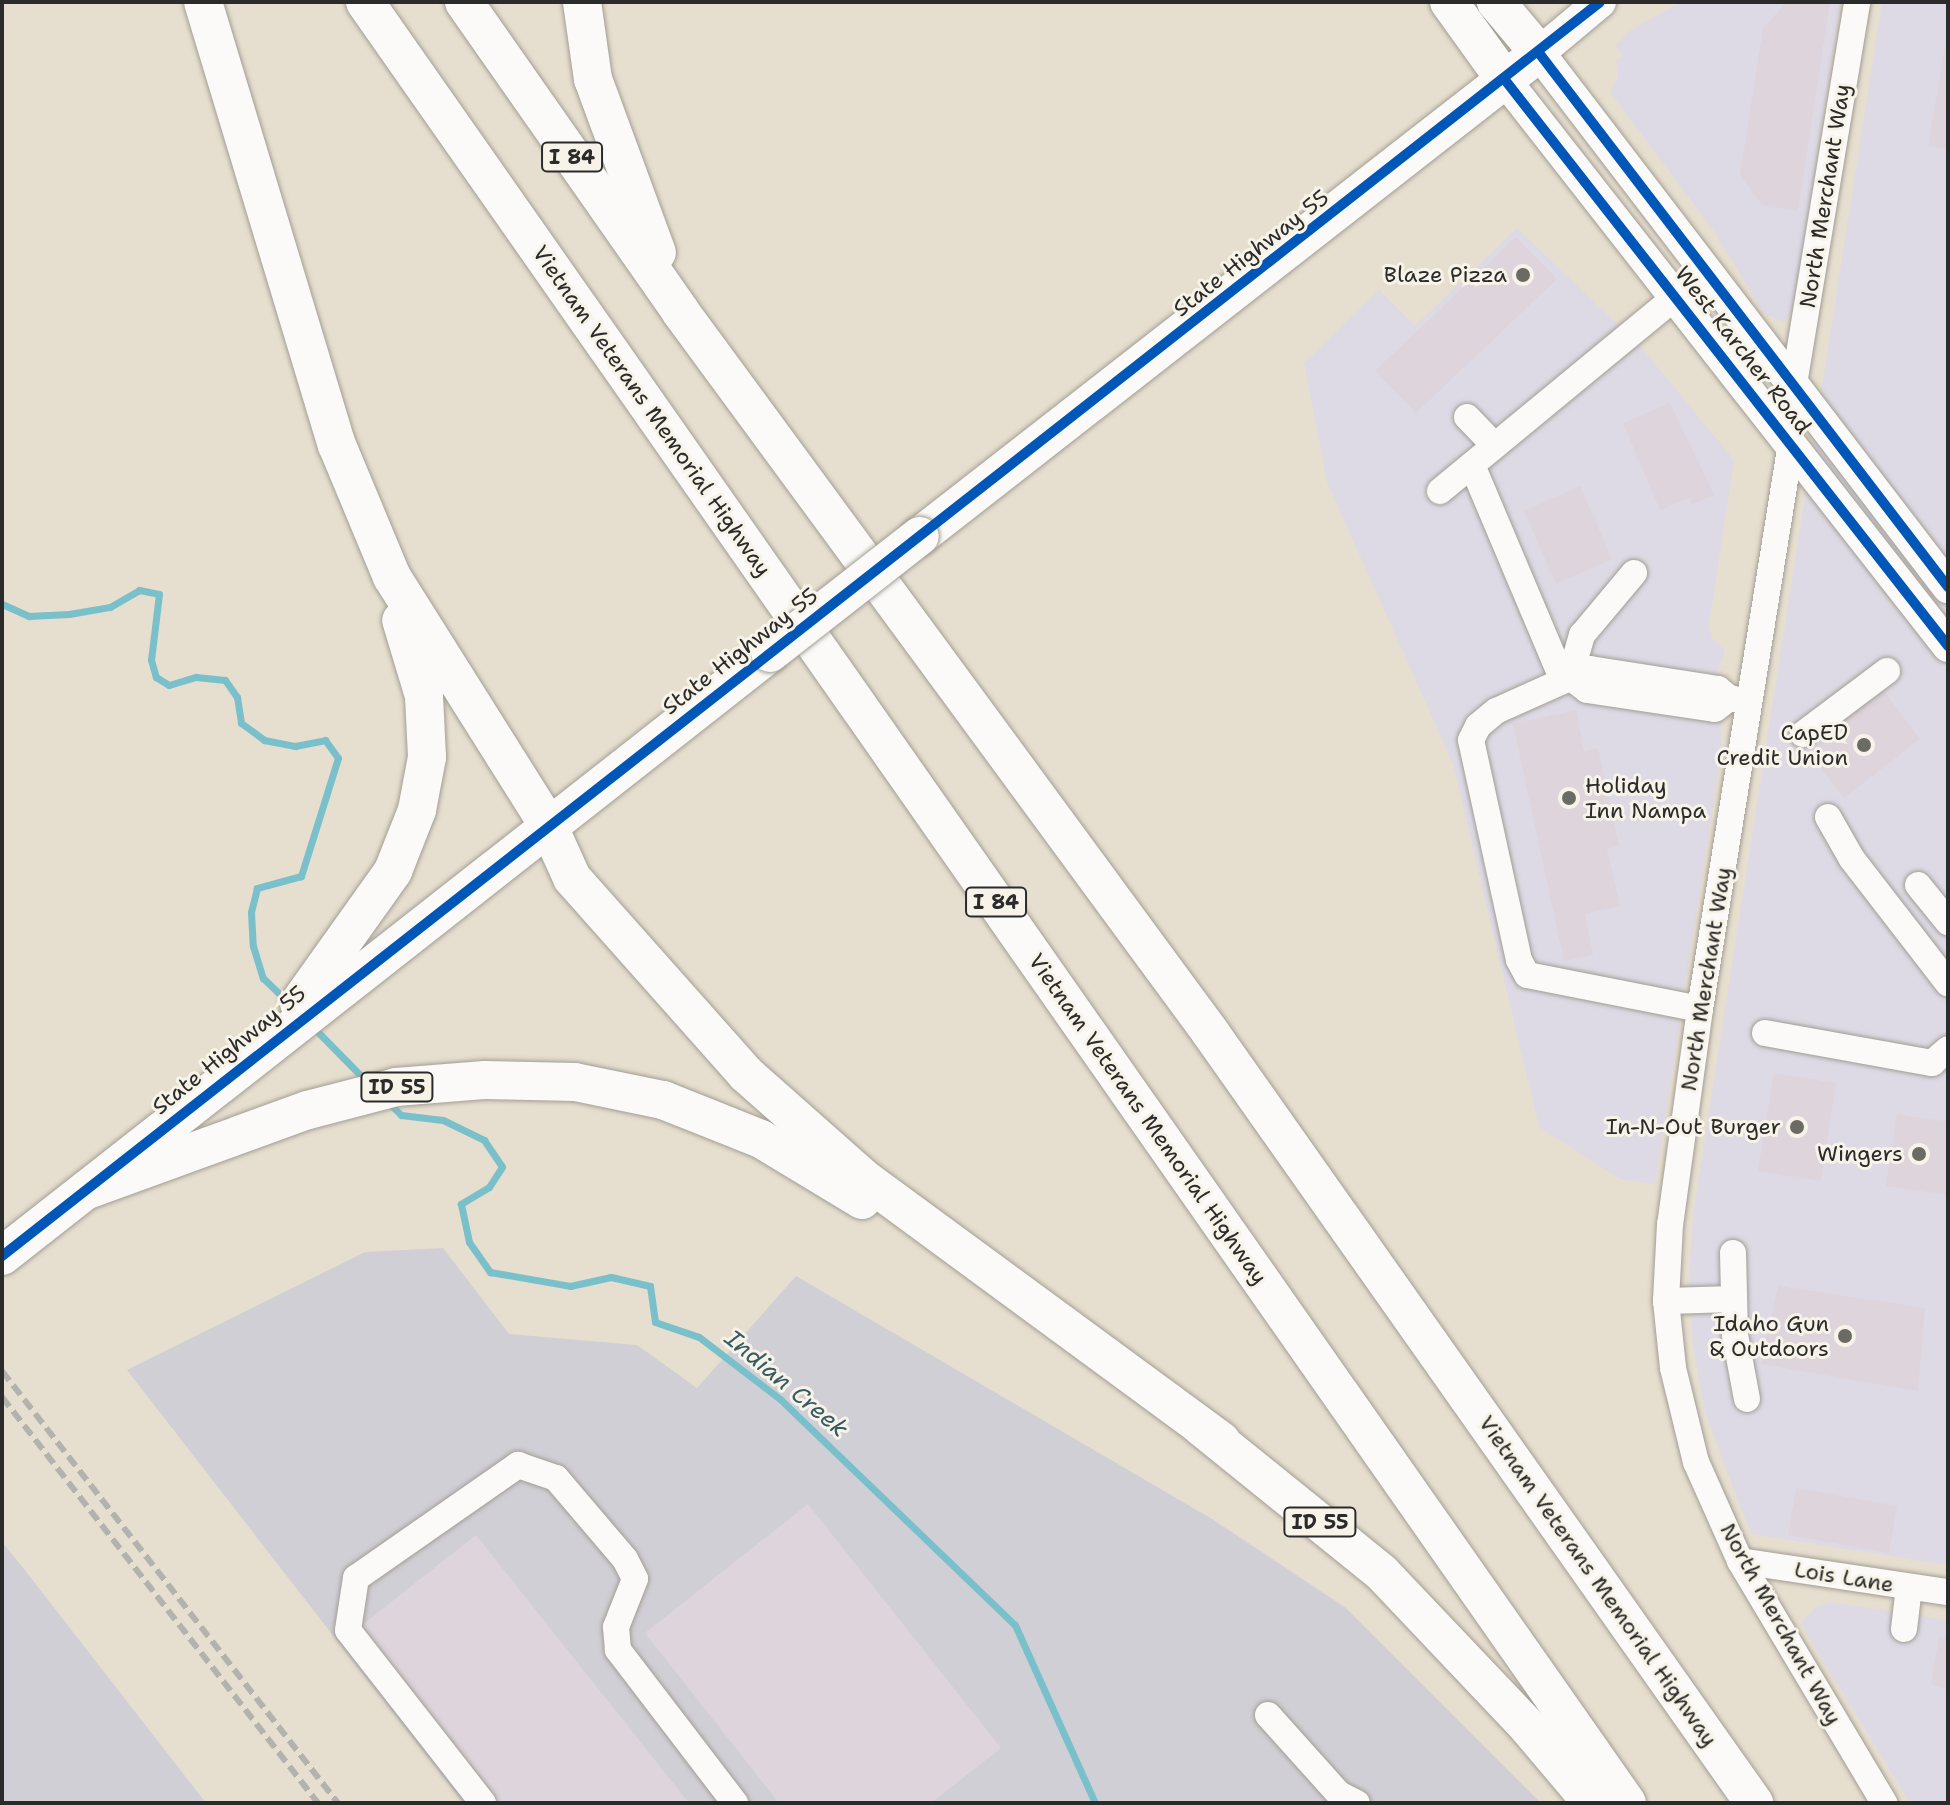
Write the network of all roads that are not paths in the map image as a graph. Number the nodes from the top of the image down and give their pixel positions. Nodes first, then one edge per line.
1 (203, 2) edge
2 (365, 2) edge
3 (464, 2) edge
4 (582, 2) edge
5 (1449, 2) edge
6 (1496, 2) edge
7 (1600, 2) edge
8 (1857, 2) edge
9 (1539, 53) junction
10 (1505, 80) junction
11 (258, 182) junction
12 (1675, 297) junction
13 (680, 311) junction
14 (1793, 390) junction
15 (1467, 417) dead end
16 (1791, 443) junction
17 (1495, 446) junction
18 (1472, 465) junction
19 (1440, 491) dead end
20 (1927, 561) junction
21 (1634, 573) dead end
22 (1948, 587) edge
23 (1948, 646) edge
24 (1887, 671) dead end
25 (1566, 678) junction
26 (1739, 700) junction
27 (1803, 734) dead end
28 (1828, 817) dead end
29 (548, 825) junction
30 (1918, 885) dead end
31 (1948, 922) edge
32 (1948, 983) edge
33 (1700, 1009) junction
34 (1765, 1033) dead end
35 (271, 1040) junction
36 (1948, 1049) edge
37 (85, 1191) junction
38 (1733, 1253) dead end
39 (2, 1256) edge
40 (1734, 1299) junction
41 (1666, 1301) junction
42 (1747, 1399) dead end
43 (1221, 1441) junction
44 (1740, 1561) junction
45 (1909, 1587) junction
46 (1948, 1592) edge
47 (1904, 1629) dead end
48 (1268, 1715) dead end
49 (483, 1803) edge
50 (735, 1803) edge
51 (1357, 1803) edge
52 (1592, 1803) edge
53 (1627, 1803) edge
54 (1754, 1803) edge
55 (1884, 1803) edge

1 - 11 highway
2 - 53 highway, Vietnam Veterans Memorial Highway / I 84
3 - 13 highway, I 84
4 - 13 highway
5 - 10 highway
6 - 9 highway
7 - 9 main road
8 - 14 street, North Merchant Way
9 - 10 highway, State Highway 55
9 - 14 main road, West Karcher Road
10 - 12 main road, West Karcher Road
10 - 29 highway, State Highway 55 / ID 55, bridge
11 - 29 highway
11 - 35 highway
12 - 16 main road, West Karcher Road
12 - 17 street
13 - 54 highway, Vietnam Veterans Memorial Highway / I 84
14 - 20 main road, West Karcher Road
15 - 17 street
16 - 20 main road
16 - 23 main road, West Karcher Road
16 - 26 street, North Merchant Way
17 - 18 street
18 - 19 street
18 - 25 street
20 - 22 main road, West Karcher Road
21 - 25 street
24 - 27 street
25 - 26 street
25 - 33 street
26 - 33 street, North Merchant Way
28 - 32 street
29 - 35 highway, State Highway 55 / ID 55
29 - 43 highway
30 - 31 street
33 - 41 street, North Merchant Way
34 - 36 street
35 - 37 highway, State Highway 55 / ID 55
37 - 39 highway, State Highway 55 / ID 55
37 - 43 highway, ID 55
38 - 40 street
40 - 41 street
40 - 42 street
41 - 44 street, North Merchant Way
43 - 52 highway, ID 55
44 - 45 street, Lois Lane
44 - 55 street, North Merchant Way
45 - 46 street, Lois Lane
45 - 47 street
48 - 51 street
49 - 50 street

